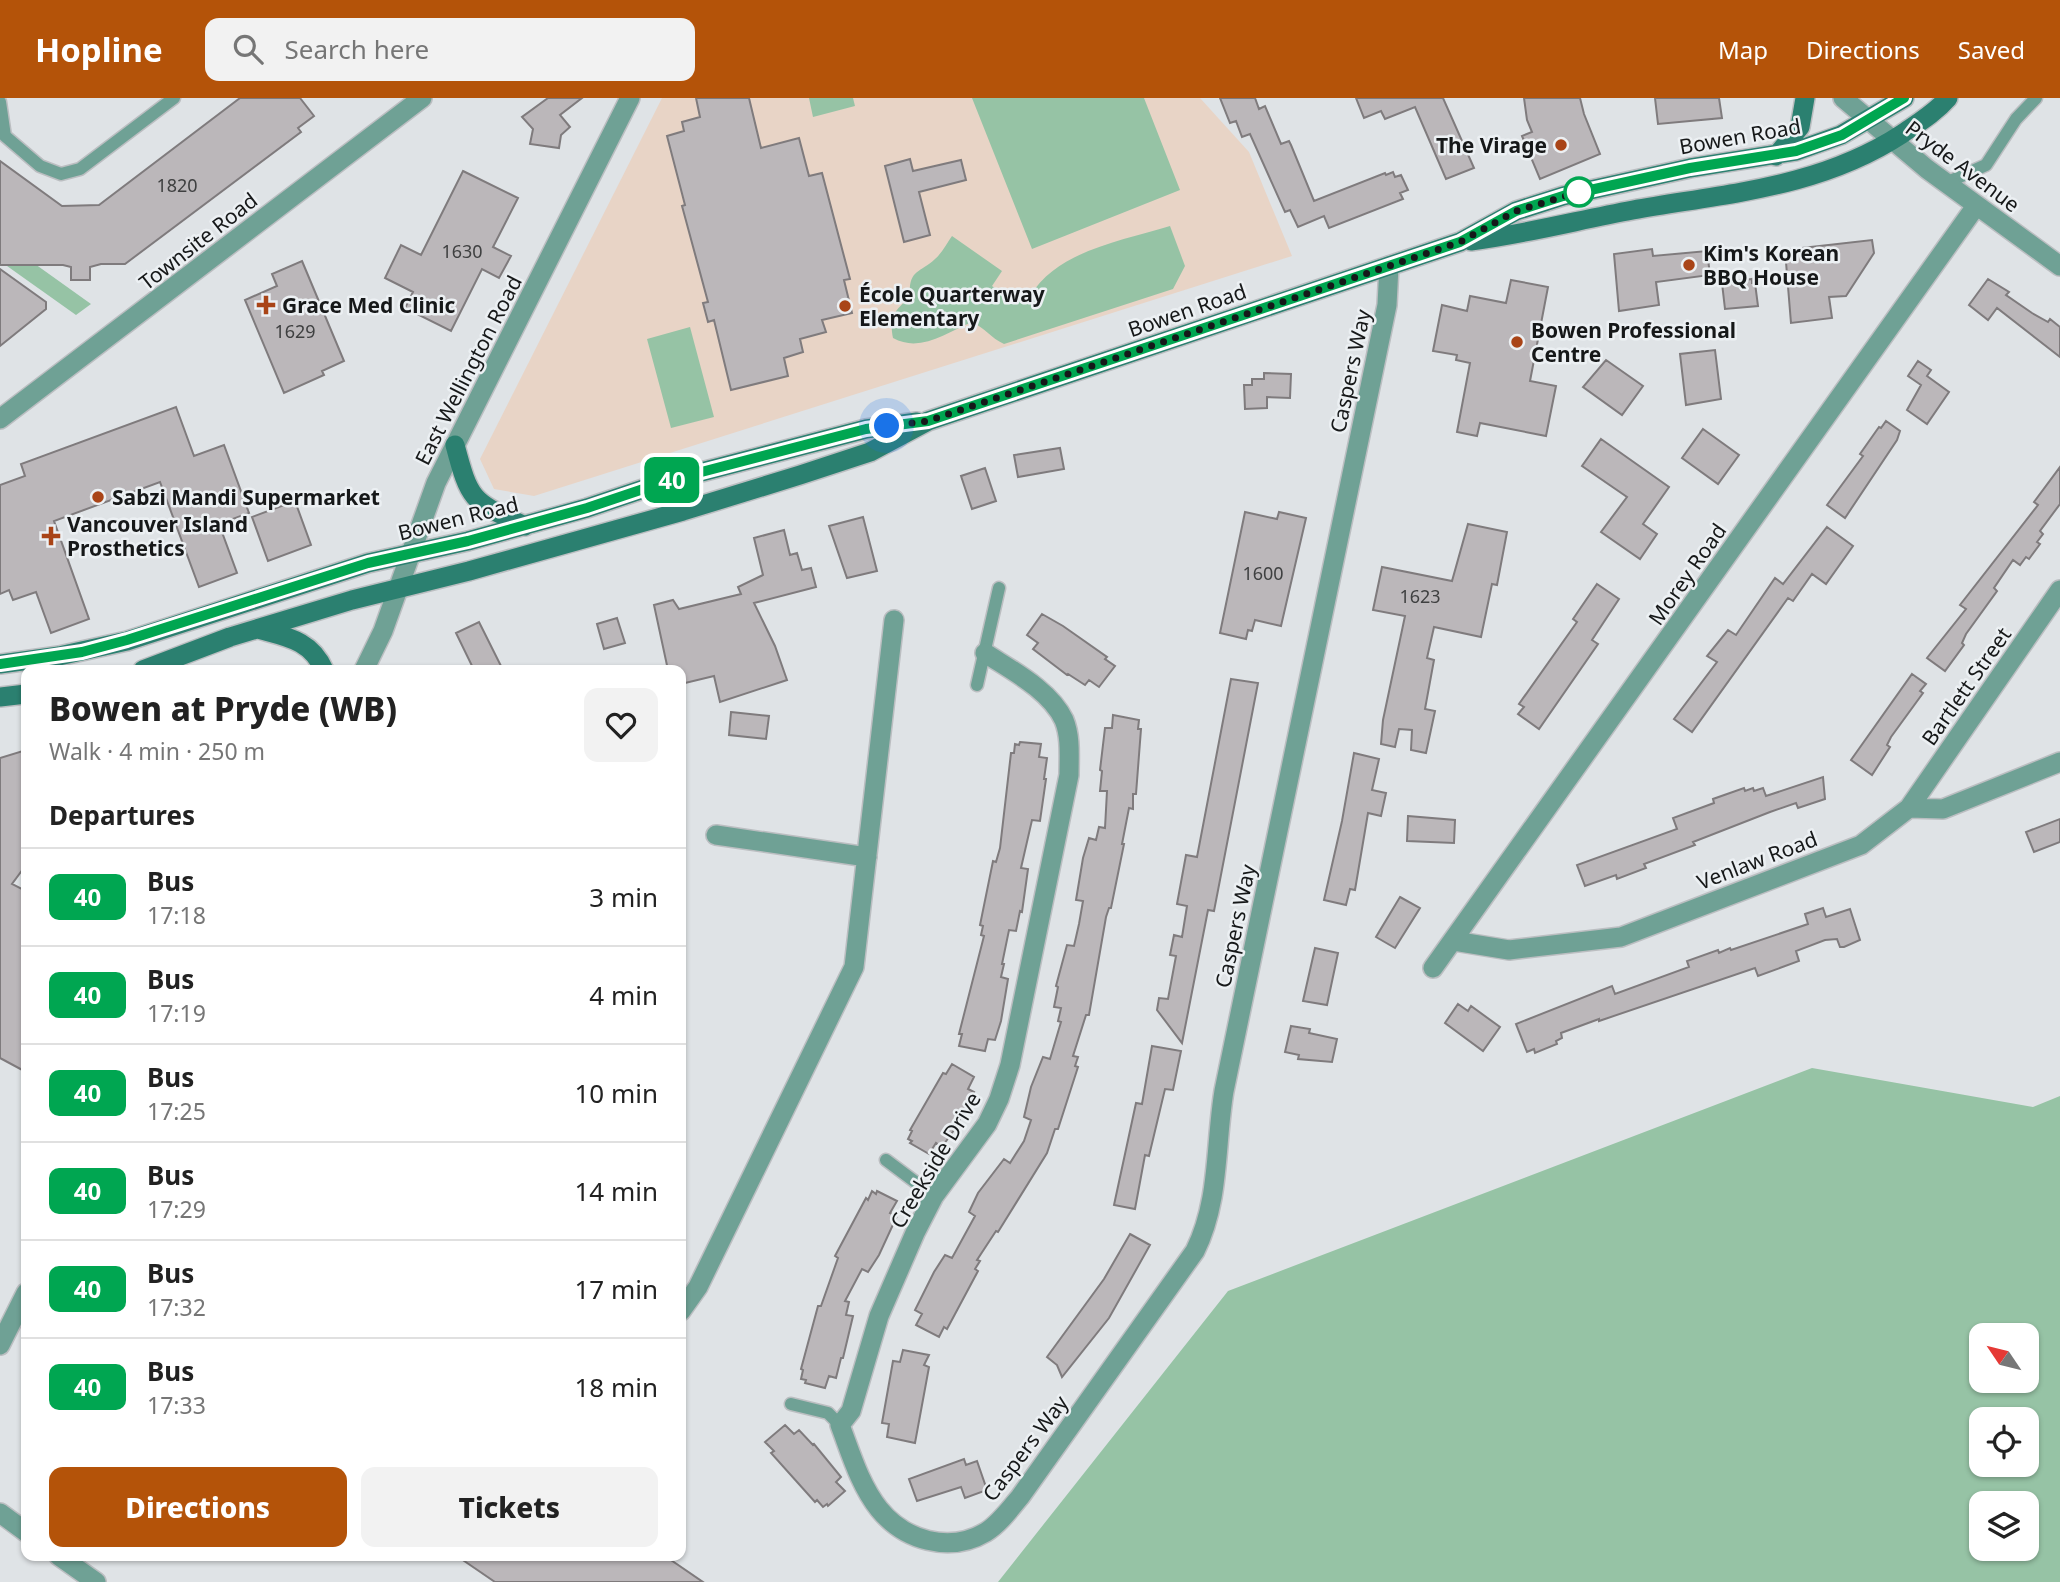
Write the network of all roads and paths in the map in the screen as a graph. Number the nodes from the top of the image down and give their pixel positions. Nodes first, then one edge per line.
1 (174, 98) edge
2 (422, 98) edge
3 (630, 98) edge
4 (1805, 98) edge
5 (1843, 98) edge
6 (1904, 98) edge
7 (1948, 98) edge
8 (2036, 98) edge
9 (0, 102) edge
10 (1868, 120) junction
11 (2, 137) edge
12 (1892, 141) junction
13 (1776, 156) junction
14 (1946, 183) junction
15 (1976, 206) junction
16 (1460, 242) junction
17 (1390, 266) junction
18 (2060, 266) edge
19 (0, 419) edge
20 (928, 421) junction
21 (455, 445) junction
22 (525, 526) junction
23 (410, 554) junction
24 (398, 589) junction
25 (999, 589) dead end
26 (2060, 590) edge
27 (894, 620) dead end
28 (257, 629) junction
29 (985, 653) junction
30 (0, 664) edge
31 (157, 665) edge
32 (322, 665) edge
33 (366, 665) edge
34 (977, 685) dead end
35 (21, 695) edge
36 (0, 697) edge
37 (2060, 762) edge
38 (1909, 808) junction
39 (716, 835) dead end
40 (867, 857) junction
41 (1454, 941) junction
42 (1433, 968) dead end
43 (887, 1160) dead end
44 (934, 1196) junction
45 (21, 1303) edge
46 (686, 1304) edge
47 (0, 1345) edge
48 (791, 1404) dead end
49 (840, 1426) junction
50 (0, 1513) edge
51 (21, 1528) edge
52 (66, 1561) edge
53 (96, 1582) edge

1 - 11 lane
2 - 19 street, Townsite Road
3 - 21 street, East Wellington Road
4 - 13 main road
5 - 10 street, Pryde Avenue
6 - 10 main road, Bowen Road
7 - 12 main road, Bowen Road
8 - 14 lane
9 - 11 lane
10 - 12 street, Pryde Avenue
10 - 13 main road, Bowen Road
12 - 14 street, Pryde Avenue
12 - 16 main road, Bowen Road
13 - 16 main road, Bowen Road
14 - 15 street, Pryde Avenue
15 - 18 street, Pryde Avenue
15 - 41 street, Morey Road
16 - 17 main road, Bowen Road
17 - 20 main road, Bowen Road
17 - 49 street, Caspers Way
20 - 22 main road, Bowen Road
20 - 24 main road, Bowen Road
21 - 22 main road
21 - 23 street, East Wellington Road
22 - 23 main road, Bowen Road
23 - 24 street, East Wellington Road
23 - 30 main road, Bowen Road
24 - 28 main road, Bowen Road
24 - 33 street, East Wellington Road
25 - 29 lane
26 - 38 street, Bartlett Street
27 - 40 street
28 - 31 main road, Bowen Road
28 - 32 main road
29 - 34 lane
29 - 44 street, Creekside Drive
35 - 36 main road
37 - 38 street
38 - 41 street, Venlaw Road
39 - 40 street
40 - 46 street
41 - 42 street, Morey Road
43 - 44 lane
44 - 49 street, Creekside Drive
45 - 47 street
48 - 49 lane
50 - 51 street
52 - 53 street

